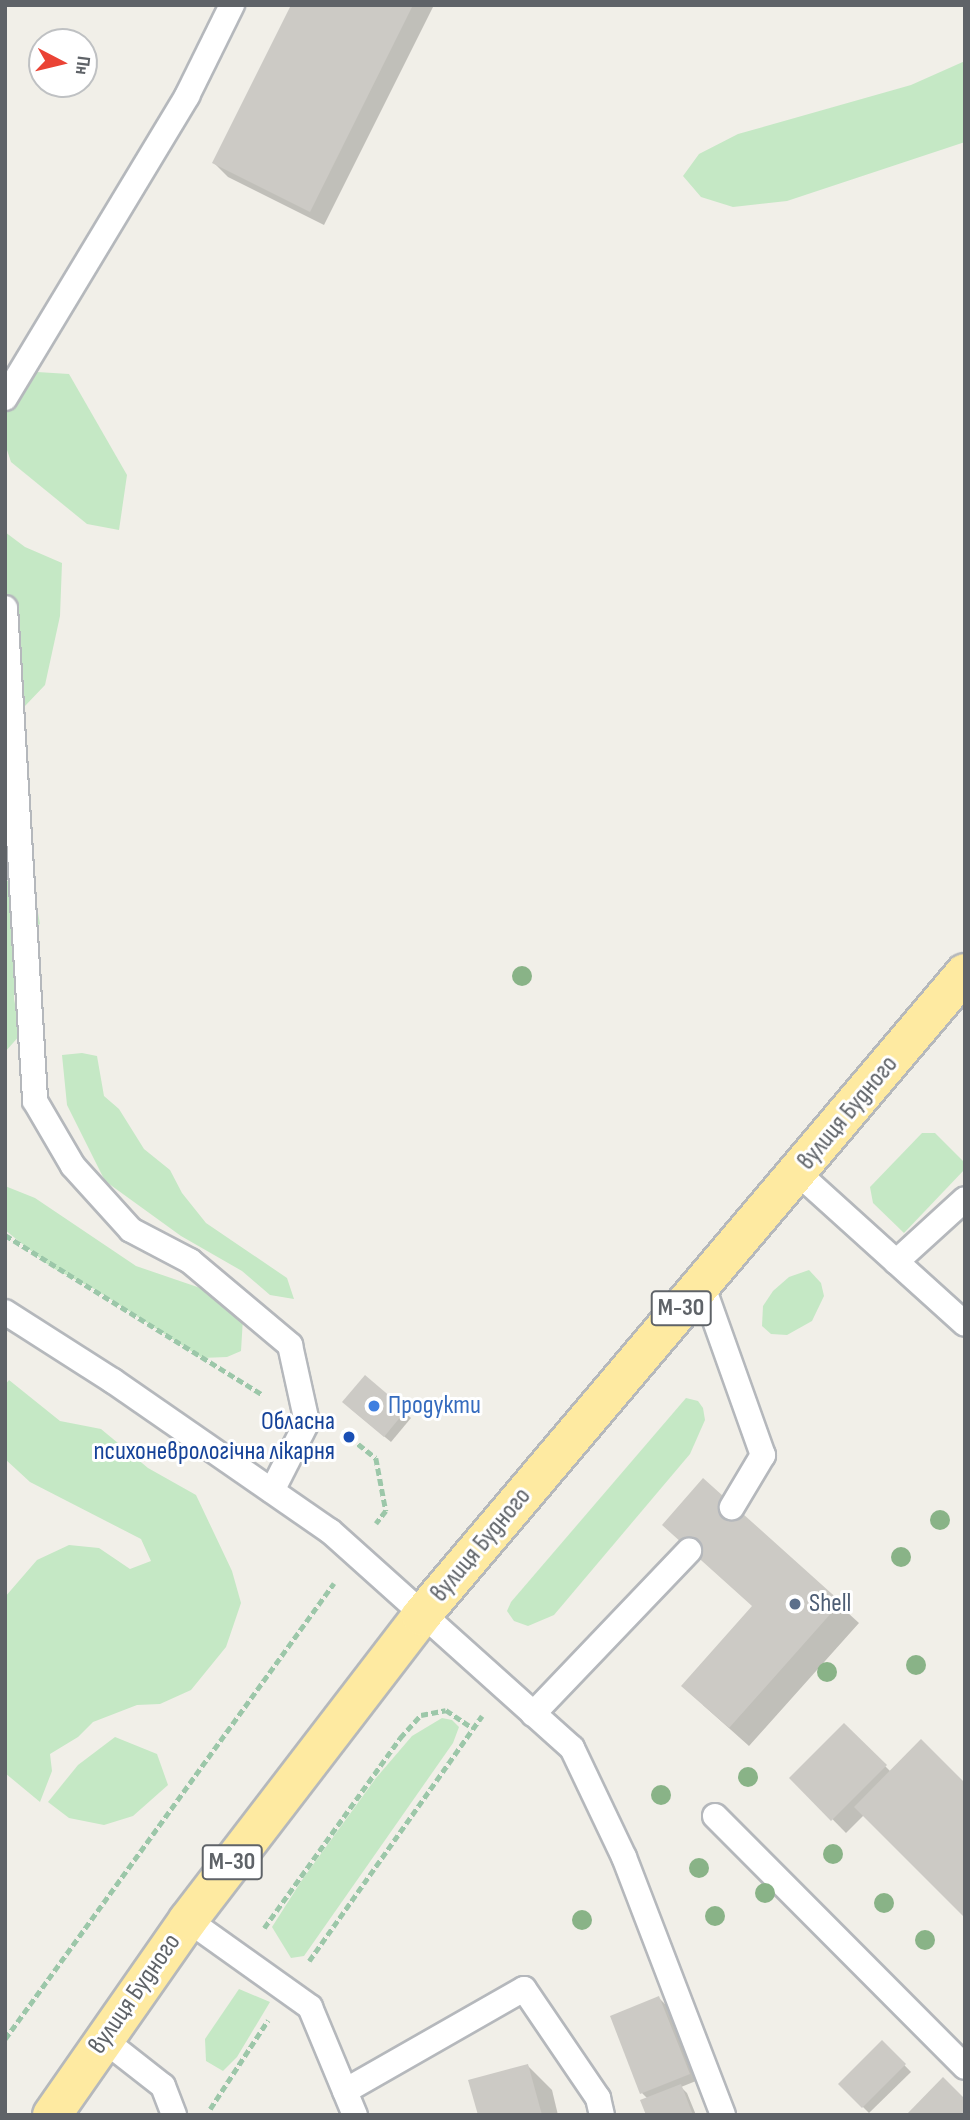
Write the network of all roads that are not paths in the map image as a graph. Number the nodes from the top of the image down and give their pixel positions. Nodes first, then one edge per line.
1 (232, 5) edge
2 (5, 398) edge
3 (5, 608) edge
4 (957, 987) edge
5 (798, 1173) junction
6 (965, 1199) edge
7 (896, 1262) junction
8 (702, 1284) junction
9 (5, 1312) edge
10 (965, 1324) edge
11 (272, 1491) junction
12 (732, 1507) dead end
13 (689, 1551) dead end
14 (421, 1616) junction
15 (533, 1714) junction
16 (715, 1816) dead end
17 (188, 1920) junction
18 (103, 2039) junction
19 (965, 2067) edge
20 (345, 2091) junction
21 (52, 2115) edge
22 (174, 2115) edge
23 (355, 2115) edge
24 (602, 2115) edge
25 (723, 2115) edge

1 - 2 lane
3 - 11 lane
4 - 5 highway, вулиця Будного / М-30
5 - 7 lane
5 - 8 highway, вулиця Будного / М-30
6 - 7 lane
7 - 10 lane
8 - 12 lane
8 - 14 highway, вулиця Будного / М-30
9 - 11 lane
11 - 14 lane
13 - 15 lane
14 - 15 lane
14 - 17 highway, вулиця Будного / М-30
15 - 25 lane
16 - 19 lane
17 - 18 highway, вулиця Будного / М-30
17 - 20 lane
18 - 21 highway, вулиця Будного / М-30
18 - 22 lane
20 - 23 lane
20 - 24 lane

